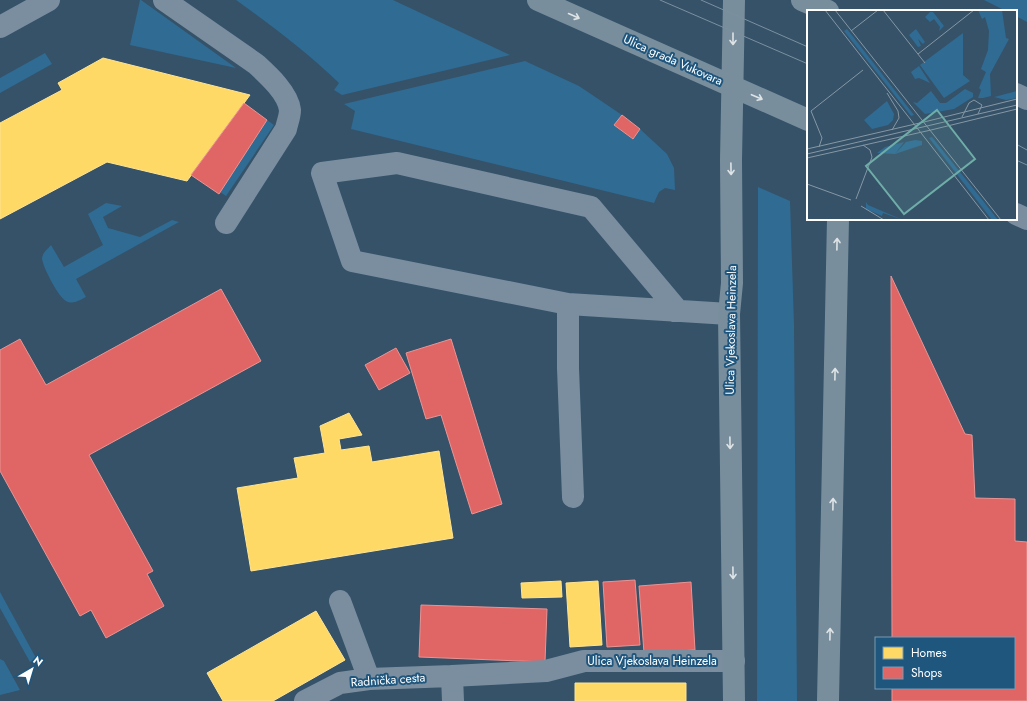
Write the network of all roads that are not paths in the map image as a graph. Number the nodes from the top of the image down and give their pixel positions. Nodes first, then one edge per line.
1 (49, 0) edge
2 (164, 0) edge
3 (538, 0) edge
4 (734, 0) edge
5 (802, 0) edge
6 (829, 0) edge
7 (826, 10) edge
8 (828, 10) edge
9 (0, 27) edge
10 (733, 87) junction
11 (1017, 94) edge
12 (1027, 99) edge
13 (807, 120) edge
14 (1017, 214) edge
15 (1027, 219) edge
16 (838, 220) edge
17 (226, 223) dead end
18 (568, 304) junction
19 (674, 311) junction
20 (729, 314) junction
21 (573, 497) dead end
22 (340, 601) dead end
23 (734, 661) junction
24 (452, 676) junction
25 (369, 679) junction
26 (305, 701) edge
27 (453, 701) edge
28 (734, 701) edge
29 (828, 701) edge

1 - 9 street
2 - 17 street
3 -> 10 main road, Ulica grada Vukovara
4 -> 10 main road, Ulica Vjekoslava Heinzela
5 - 7 main road
6 - 8 main road
10 -> 13 main road, Ulica grada Vukovara
10 -> 20 main road, Ulica Vjekoslava Heinzela
11 - 12 street
14 - 15 street
29 -> 16 main road
18 - 19 street
18 - 19 street
18 - 21 street
19 - 20 street
20 -> 23 main road, Ulica Vjekoslava Heinzela
22 - 25 street
23 - 24 street, Ulica Vjekoslava Heinzela
23 - 28 main road, Ulica Vjekoslava Heinzela
24 - 25 street, Radnička cesta
24 - 27 street
25 - 26 street, Radnička cesta

